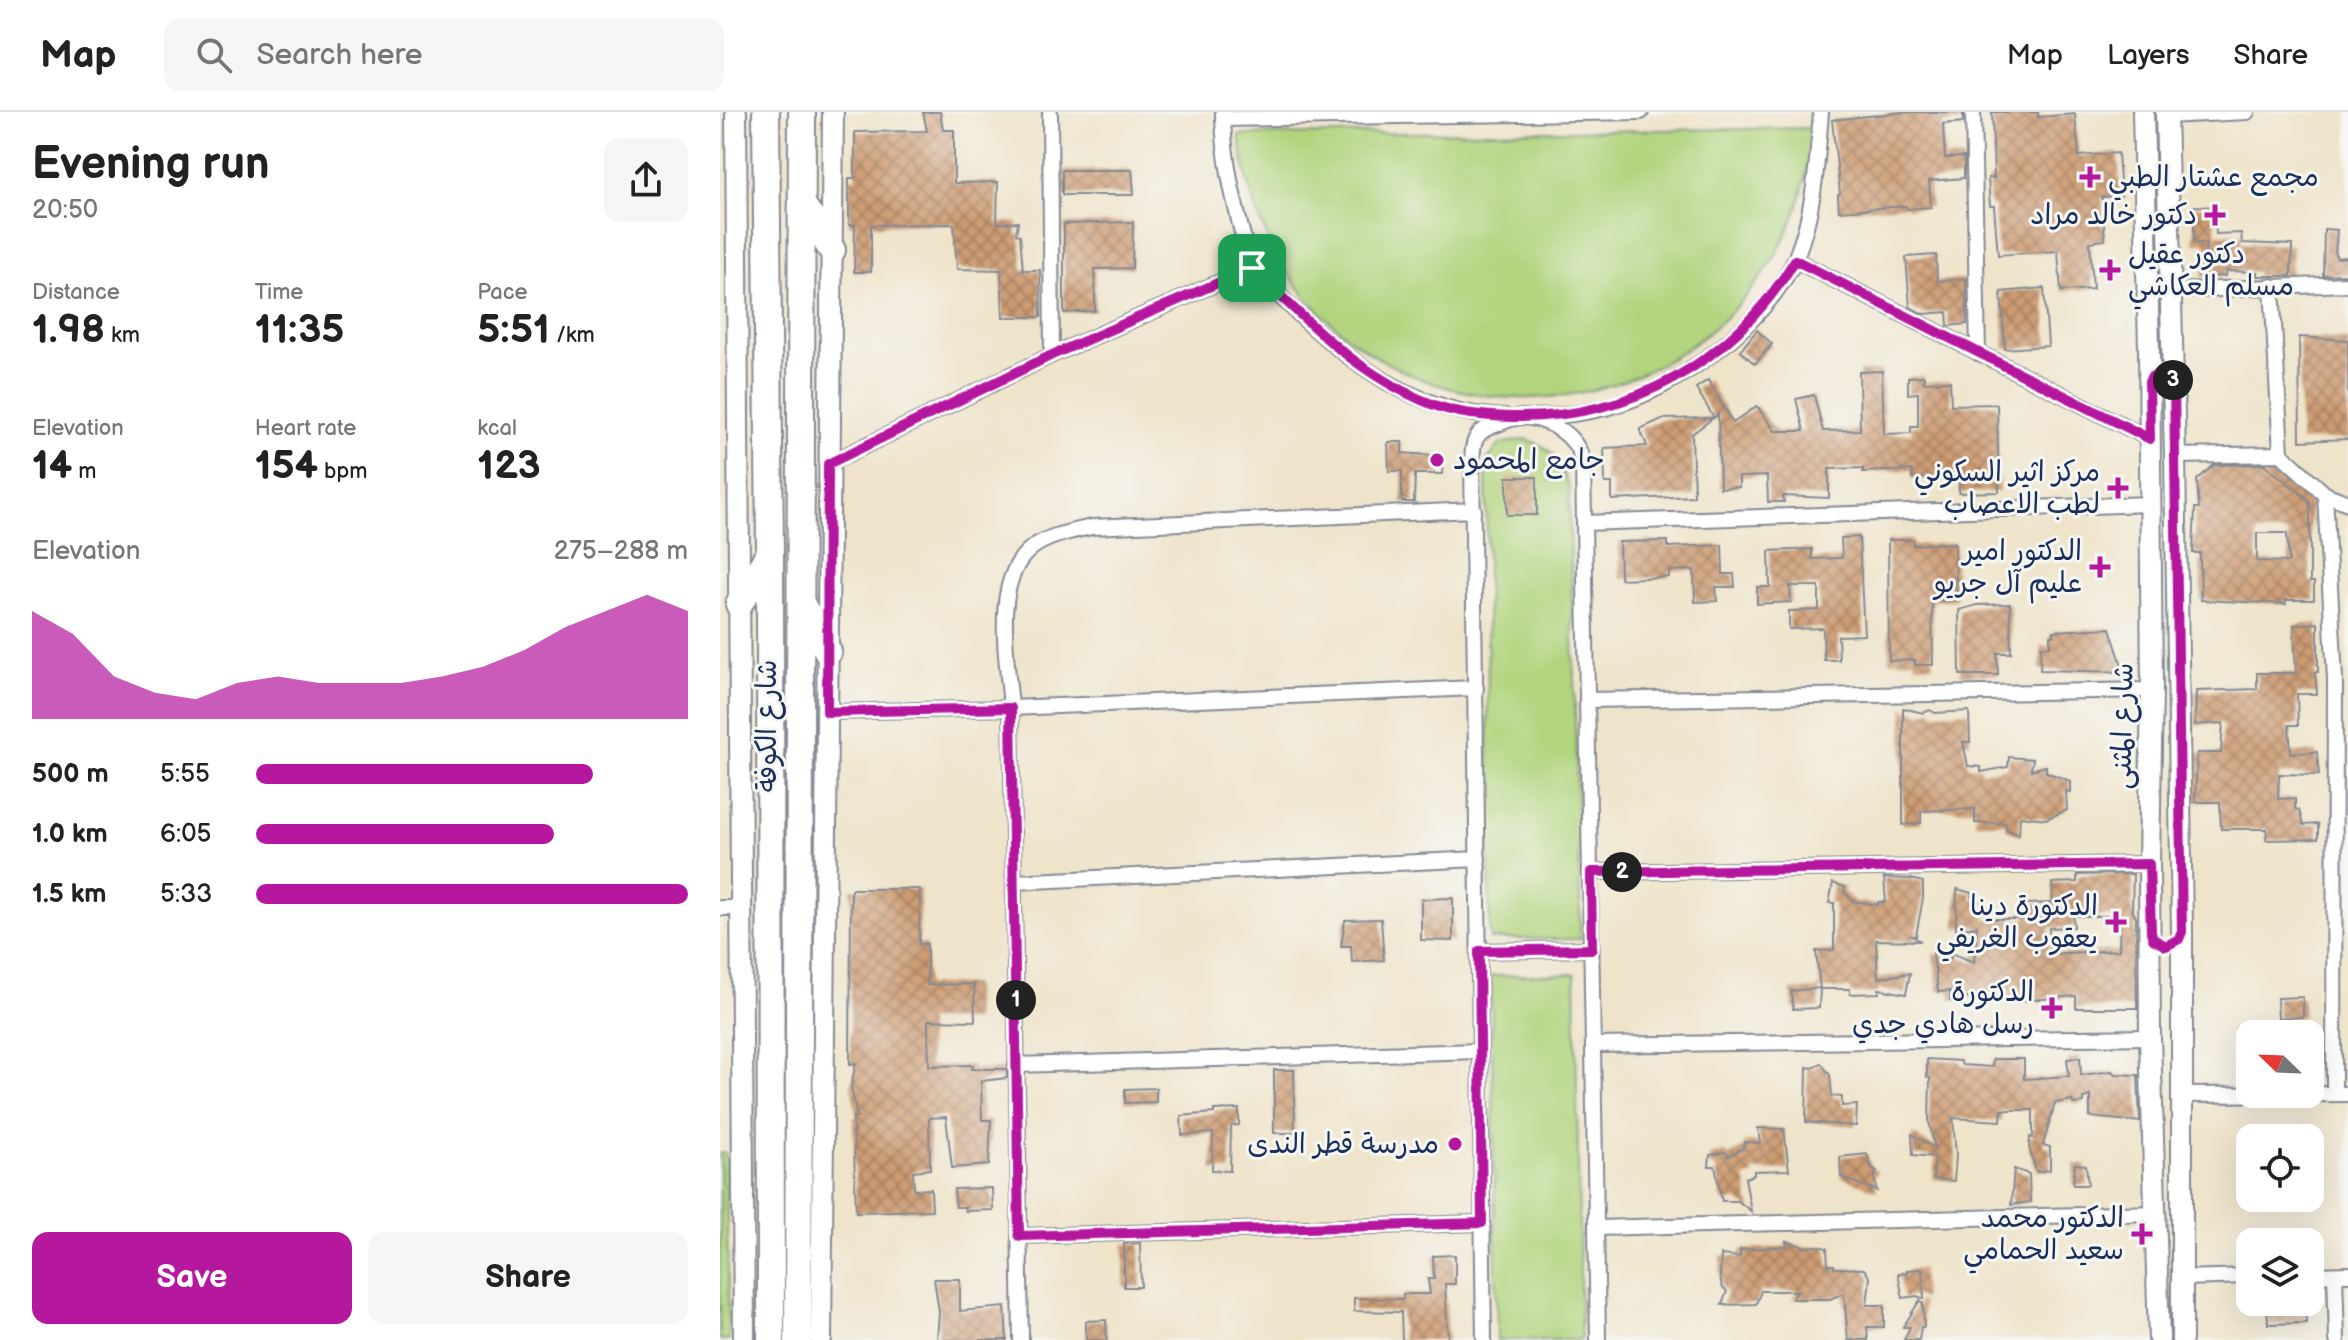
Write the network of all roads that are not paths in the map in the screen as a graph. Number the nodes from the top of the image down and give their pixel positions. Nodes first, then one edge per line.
1 (736, 112) edge
2 (766, 112) edge
3 (802, 112) edge
4 (833, 112) edge
5 (1050, 112) edge
6 (1619, 112) edge
7 (1641, 112) edge
8 (1821, 112) edge
9 (1973, 112) edge
10 (2143, 112) edge
11 (2247, 112) edge
12 (1423, 114) edge
13 (2166, 114) edge
14 (1223, 116) edge
15 (802, 204) junction
16 (832, 250) junction
17 (1795, 260) junction
18 (1252, 268) junction
19 (2348, 284) edge
20 (2272, 286) junction
21 (2172, 291) junction
22 (2173, 345) junction
23 (2149, 348) junction
24 (1978, 353) junction
25 (1052, 355) junction
26 (2174, 380) junction
27 (2149, 382) junction
28 (1521, 417) junction
29 (2150, 439) junction
30 (2281, 454) junction
31 (2175, 456) junction
32 (828, 464) junction
33 (2325, 494) junction
34 (2348, 503) edge
35 (2150, 504) junction
36 (1474, 510) junction
37 (1584, 523) junction
38 (770, 552) junction
39 (800, 600) junction
40 (739, 604) junction
41 (828, 652) junction
42 (2341, 681) edge
43 (1476, 688) junction
44 (2152, 690) junction
45 (1587, 700) junction
46 (1011, 708) junction
47 (827, 712) junction
48 (1478, 859) junction
49 (2149, 864) junction
50 (1591, 872) junction
51 (1014, 882) junction
52 (720, 908) edge
53 (743, 908) junction
54 (2151, 932) junction
55 (2182, 932) junction
56 (1592, 949) junction
57 (1479, 951) junction
58 (2182, 972) junction
59 (2152, 977) junction
60 (2150, 1037) junction
61 (1593, 1045) junction
62 (1480, 1051) junction
63 (1016, 1065) junction
64 (2341, 1094) edge
65 (2181, 1095) junction
66 (2157, 1213) junction
67 (1482, 1223) junction
68 (1596, 1228) junction
69 (1019, 1236) junction
70 (2342, 1274) edge
71 (2236, 1276) edge
72 (2182, 1278) junction
73 (744, 1340) edge
74 (771, 1340) edge
75 (798, 1340) edge
76 (821, 1340) edge
77 (1021, 1340) edge
78 (1484, 1340) edge
79 (1598, 1340) edge
80 (2159, 1340) edge
81 (2182, 1340) edge
82 (2337, 1340) edge

1 - 40 main road
2 - 38 highway, شارع الكوفة
3 - 15 highway, شارع الكوفة
4 - 16 main road
5 - 25 street
6 - 7 street
6 - 12 street
8 - 17 street
9 - 24 street
10 - 23 main road, شارع المثنى
11 - 13 street
12 - 14 street
13 - 21 main road, شارع المثنى
14 - 18 street
15 - 16 highway
15 - 39 highway, شارع الكوفة
16 - 32 main road
17 - 24 street
17 - 28 street
18 - 25 street
18 - 28 street
19 - 20 street
20 - 21 street
20 - 30 street
21 - 22 main road, شارع المثنى
22 - 23 main road
22 - 26 main road, شارع المثنى
23 - 27 main road, شارع المثنى
24 - 29 street
25 - 32 street
26 - 27 main road
26 - 31 main road, شارع المثنى
27 - 29 main road, شارع المثنى
28 - 36 street
28 - 37 street
29 - 35 main road, شارع المثنى
30 - 31 street
30 - 33 street
31 - 55 main road, شارع المثنى
32 - 41 main road
33 - 34 street
33 - 42 street
35 - 37 street
35 - 44 main road, شارع المثنى
36 - 43 street
36 - 46 street
37 - 45 street
38 - 40 highway
38 - 74 highway, شارع الكوفة
39 - 41 highway
39 - 75 highway, شارع الكوفة
40 - 53 main road
41 - 47 main road
42 - 64 street
43 - 46 street
43 - 48 street
44 - 45 street
44 - 49 main road, شارع المثنى
45 - 50 street
46 - 47 street
46 - 51 street
47 - 76 main road
48 - 51 street
48 - 57 street
49 - 50 street
49 - 54 main road, شارع المثنى
50 - 56 street
51 - 63 street
52 - 53 street
53 - 73 main road
54 - 55 main road
54 - 59 main road, شارع المثنى
55 - 58 main road, شارع المثنى
56 - 57 street
56 - 61 street
57 - 62 street
58 - 59 main road
58 - 65 main road, شارع المثنى
59 - 60 main road, شارع المثنى
60 - 61 street
60 - 66 main road, شارع المثنى
61 - 68 street
62 - 63 street
62 - 67 street
63 - 69 street
64 - 65 street
65 - 72 main road, شارع المثنى
66 - 68 street
66 - 80 main road, شارع المثنى
67 - 69 street
67 - 78 street
68 - 79 street
69 - 77 street
70 - 82 street
71 - 72 street
72 - 81 main road, شارع المثنى

